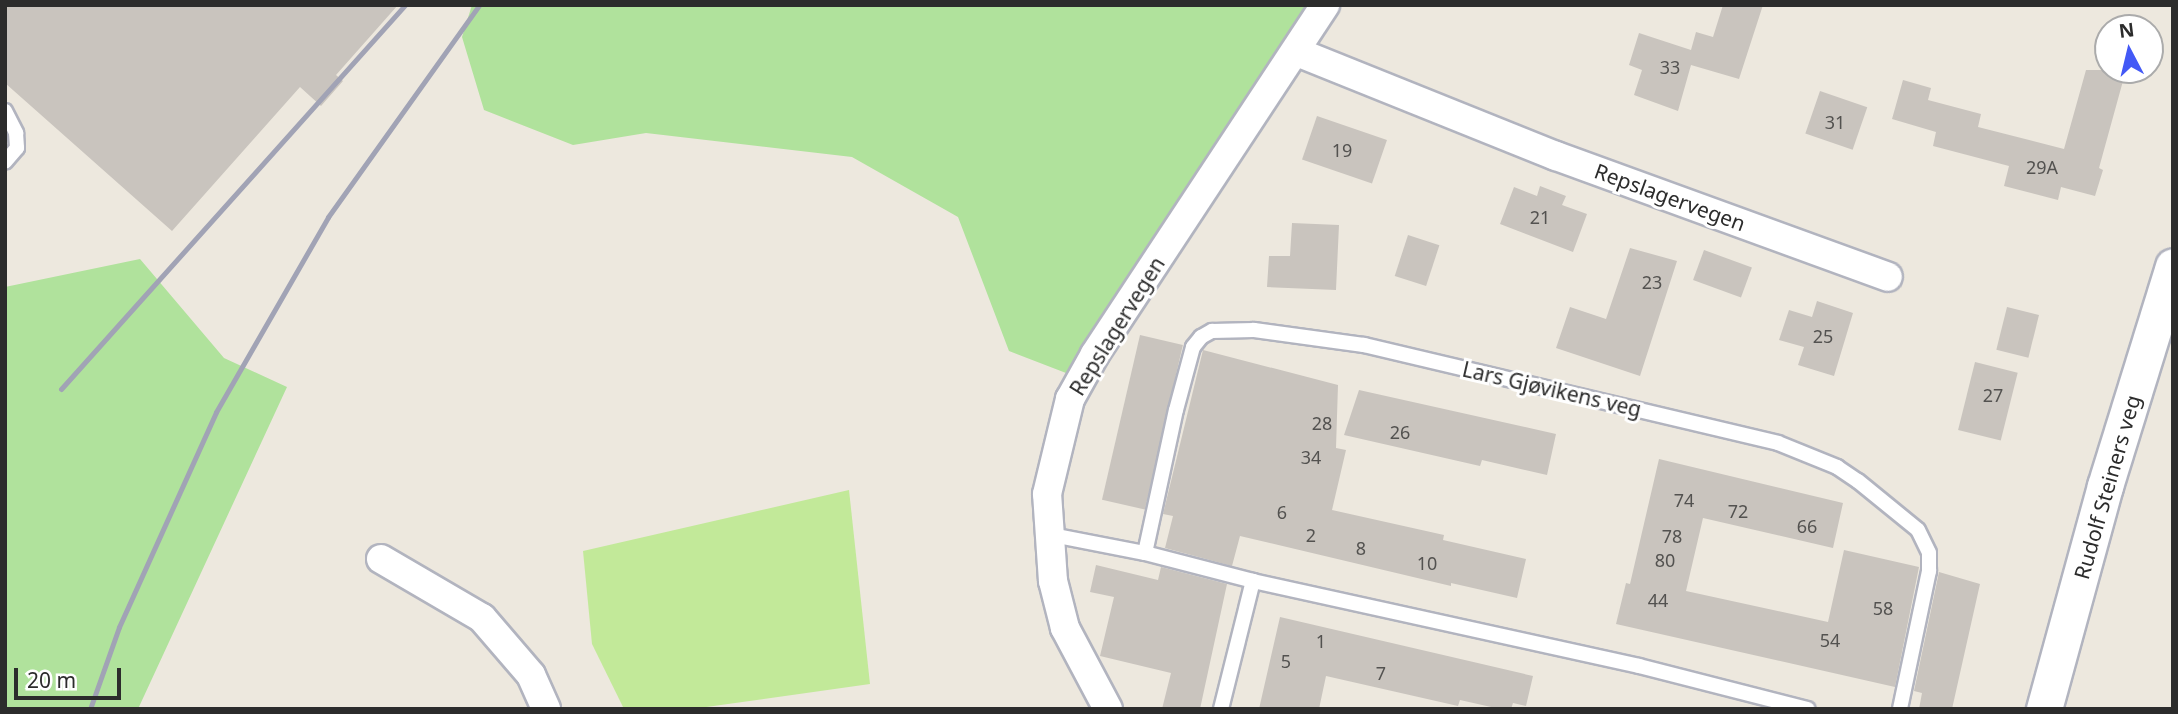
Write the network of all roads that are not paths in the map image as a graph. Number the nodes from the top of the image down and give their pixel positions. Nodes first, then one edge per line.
1 (1325, 5) edge
2 (1297, 52) junction
3 (5, 111) edge
4 (5, 162) edge
5 (2173, 266) edge
6 (1888, 277) dead end
7 (1047, 534) junction
8 (1145, 553) junction
9 (381, 559) dead end
10 (1253, 581) junction
11 (545, 709) edge
12 (1108, 709) edge
13 (1221, 709) edge
14 (1808, 709) edge
15 (1900, 709) edge
16 (2044, 709) edge

1 - 2 street, Repslagervegen
2 - 6 street, Repslagervegen
2 - 7 street, Repslagervegen
3 - 4 lane
5 - 16 street, Rudolf Steiners veg
7 - 8 lane
7 - 12 street, Repslagervegen
8 - 10 lane
8 - 15 lane, Lars Gjøvikens veg
9 - 11 street
10 - 13 lane
10 - 14 lane

